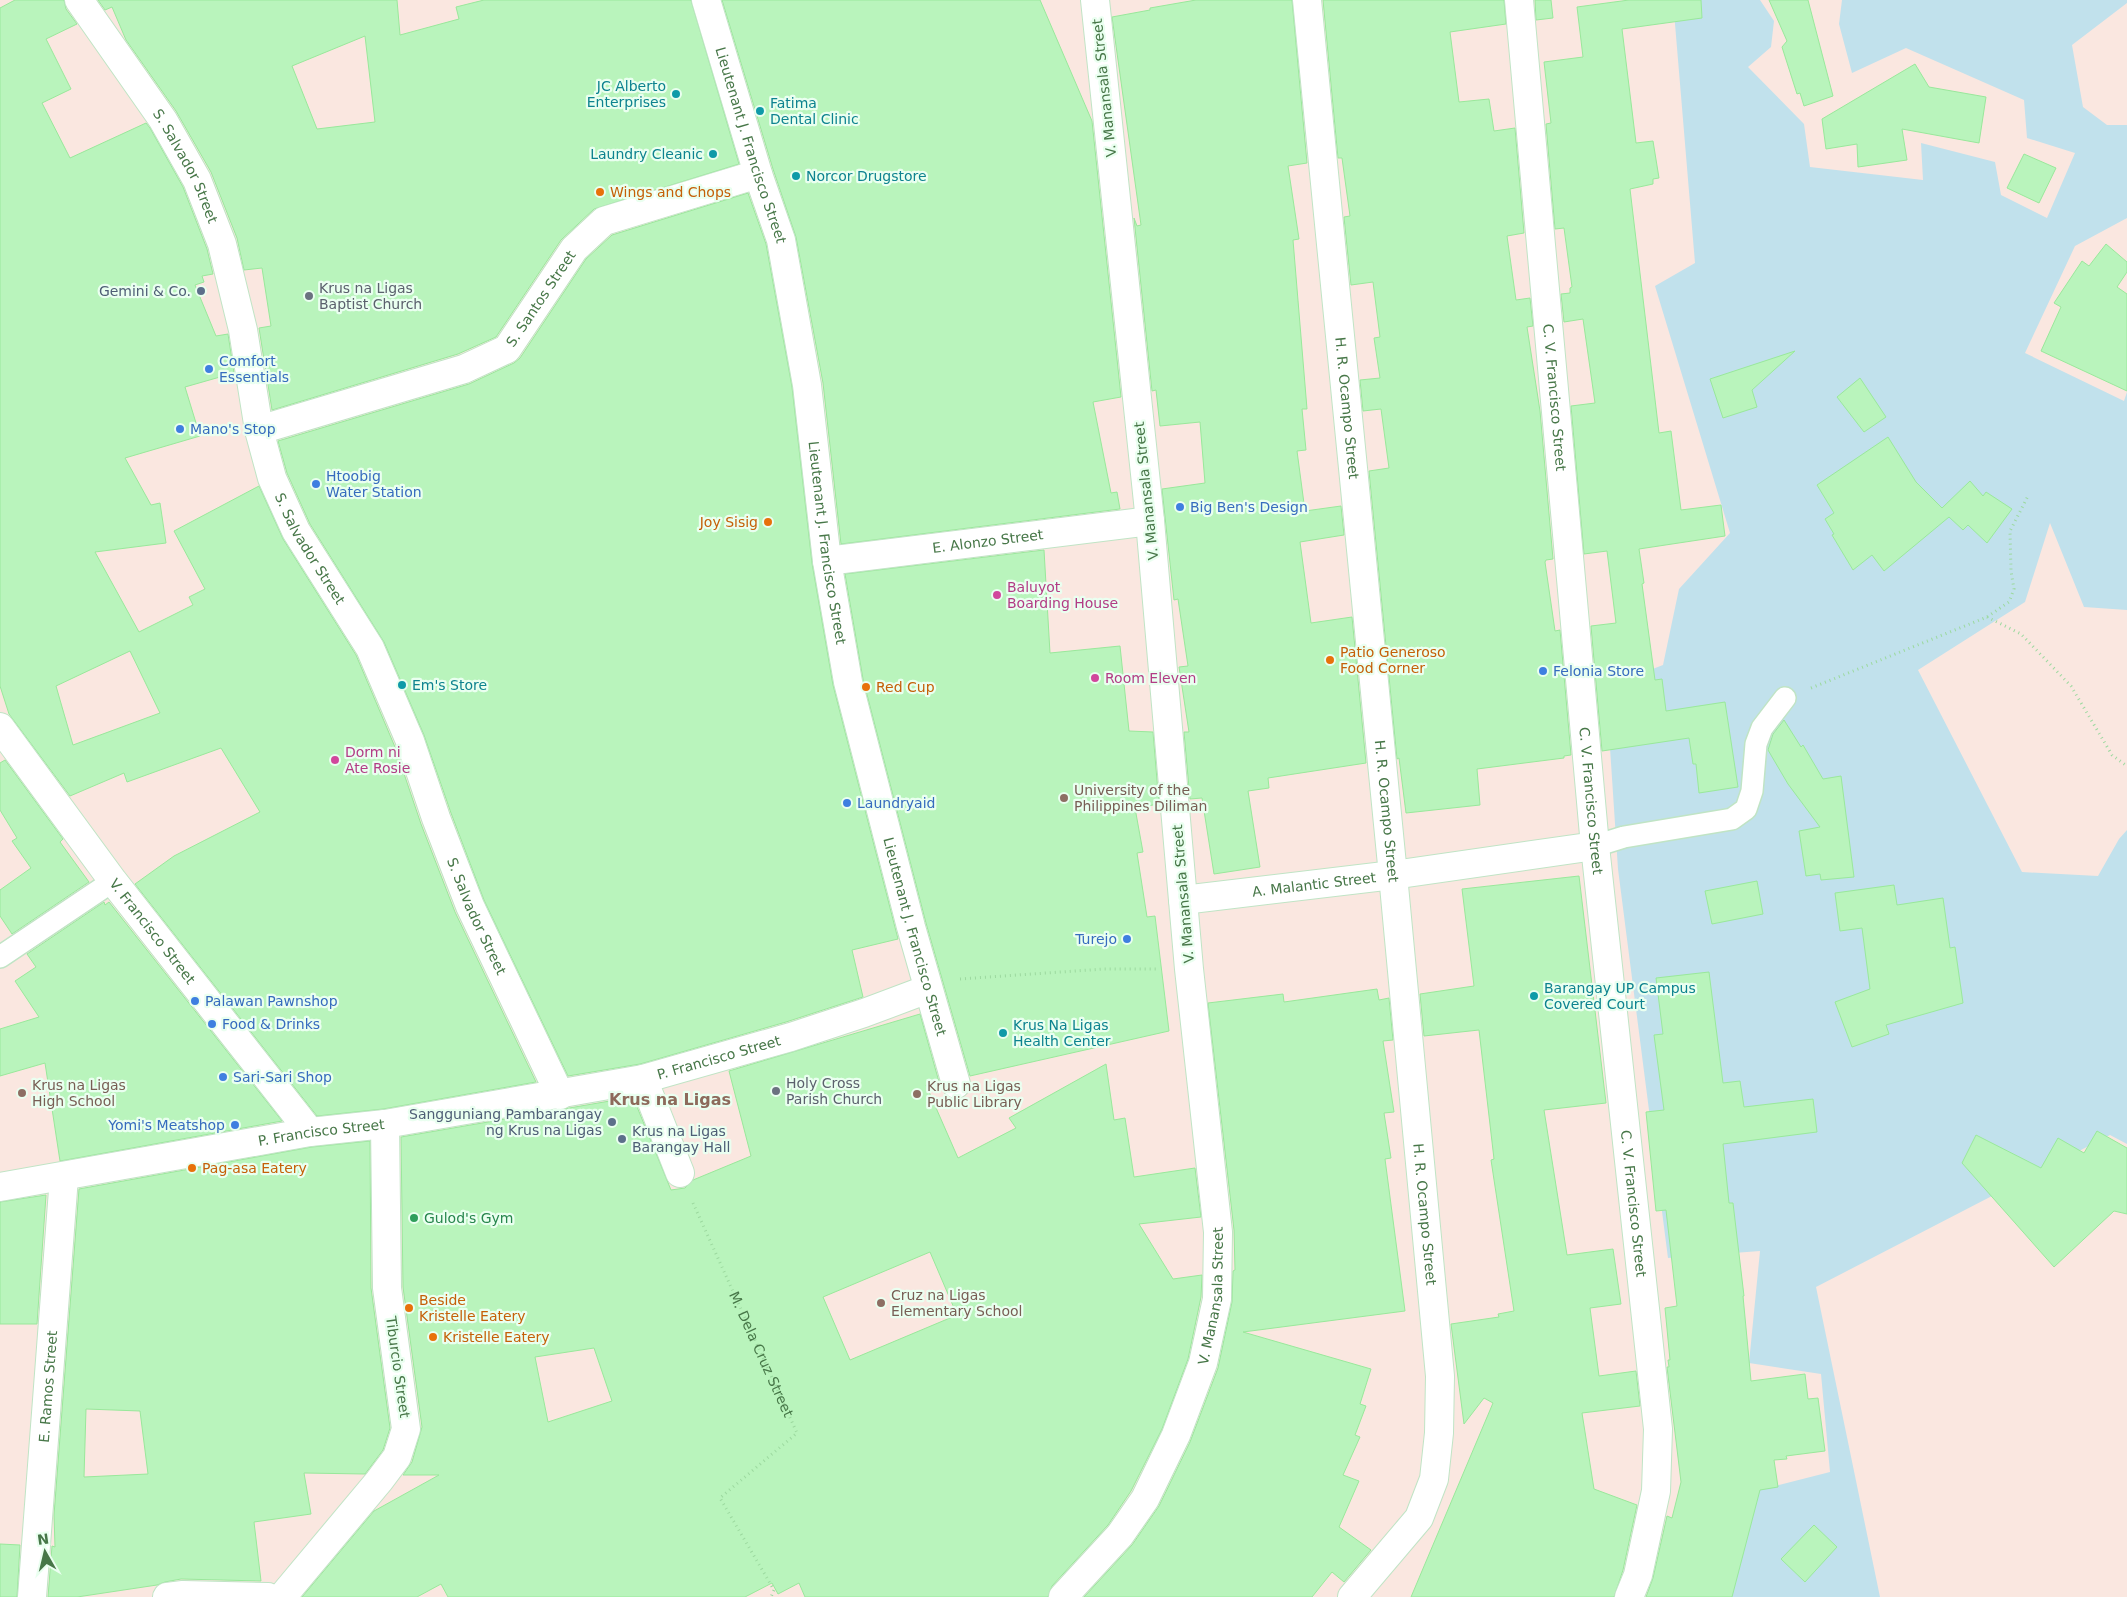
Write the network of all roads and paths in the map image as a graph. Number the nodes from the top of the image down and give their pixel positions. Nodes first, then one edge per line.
1 (79, 0) edge
2 (706, 0) edge
3 (1095, 0) edge
4 (1306, 0) edge
5 (1519, 0) edge
6 (758, 174) junction
7 (259, 430) junction
8 (2028, 496) dead end
9 (1150, 521) junction
10 (827, 561) junction
11 (1987, 617) junction
12 (1785, 698) joint
13 (0, 727) edge
14 (2127, 766) edge
15 (1595, 846) junction
16 (1393, 875) junction
17 (113, 881) junction
18 (1183, 900) junction
19 (0, 957) edge
20 (1189, 969) junction
21 (928, 988) junction
22 (643, 1079) junction
23 (956, 1084) dead end
24 (560, 1095) junction
25 (384, 1124) junction
26 (310, 1132) junction
27 (680, 1173) joint
28 (64, 1177) junction
29 (0, 1187) edge
30 (32, 1597) edge
31 (167, 1597) edge
32 (268, 1597) edge
33 (282, 1597) edge
34 (771, 1597) edge
35 (1063, 1597) edge
36 (1352, 1597) edge
37 (1629, 1597) edge

1 - 7 street, S. Salvador Street
2 - 6 street, Lieutenant J. Francisco Street
3 - 9 street, V. Manansala Street
4 - 16 street, H. R. Ocampo Street
5 - 15 street, C. V. Francisco Street
6 - 7 street, S. Santos Street
6 - 10 street, Lieutenant J. Francisco Street
7 - 24 street, S. Salvador Street
8 - 11 path
9 - 10 street, E. Alonzo Street
9 - 18 street, V. Manansala Street
10 - 21 street, Lieutenant J. Francisco Street
11 - 12 path
11 - 14 path
12 - 15 lane
13 - 17 street, V. Francisco Street
15 - 16 street, A. Malantic Street
15 - 37 street, C. V. Francisco Street
16 - 18 street, A. Malantic Street
16 - 36 street, H. R. Ocampo Street
17 - 19 lane
17 - 26 street, V. Francisco Street
18 - 20 street, V. Manansala Street
20 - 21 path
20 - 35 street, V. Manansala Street
21 - 22 street, P. Francisco Street
21 - 23 street, Lieutenant J. Francisco Street
22 - 24 street, P. Francisco Street
22 - 27 street
24 - 25 street, P. Francisco Street
25 - 26 street, P. Francisco Street
25 - 33 street, Tiburcio Street
26 - 28 street, P. Francisco Street
27 - 34 path, M. Dela Cruz Street
28 - 29 street, P. Francisco Street
28 - 30 street, E. Ramos Street
31 - 32 street

